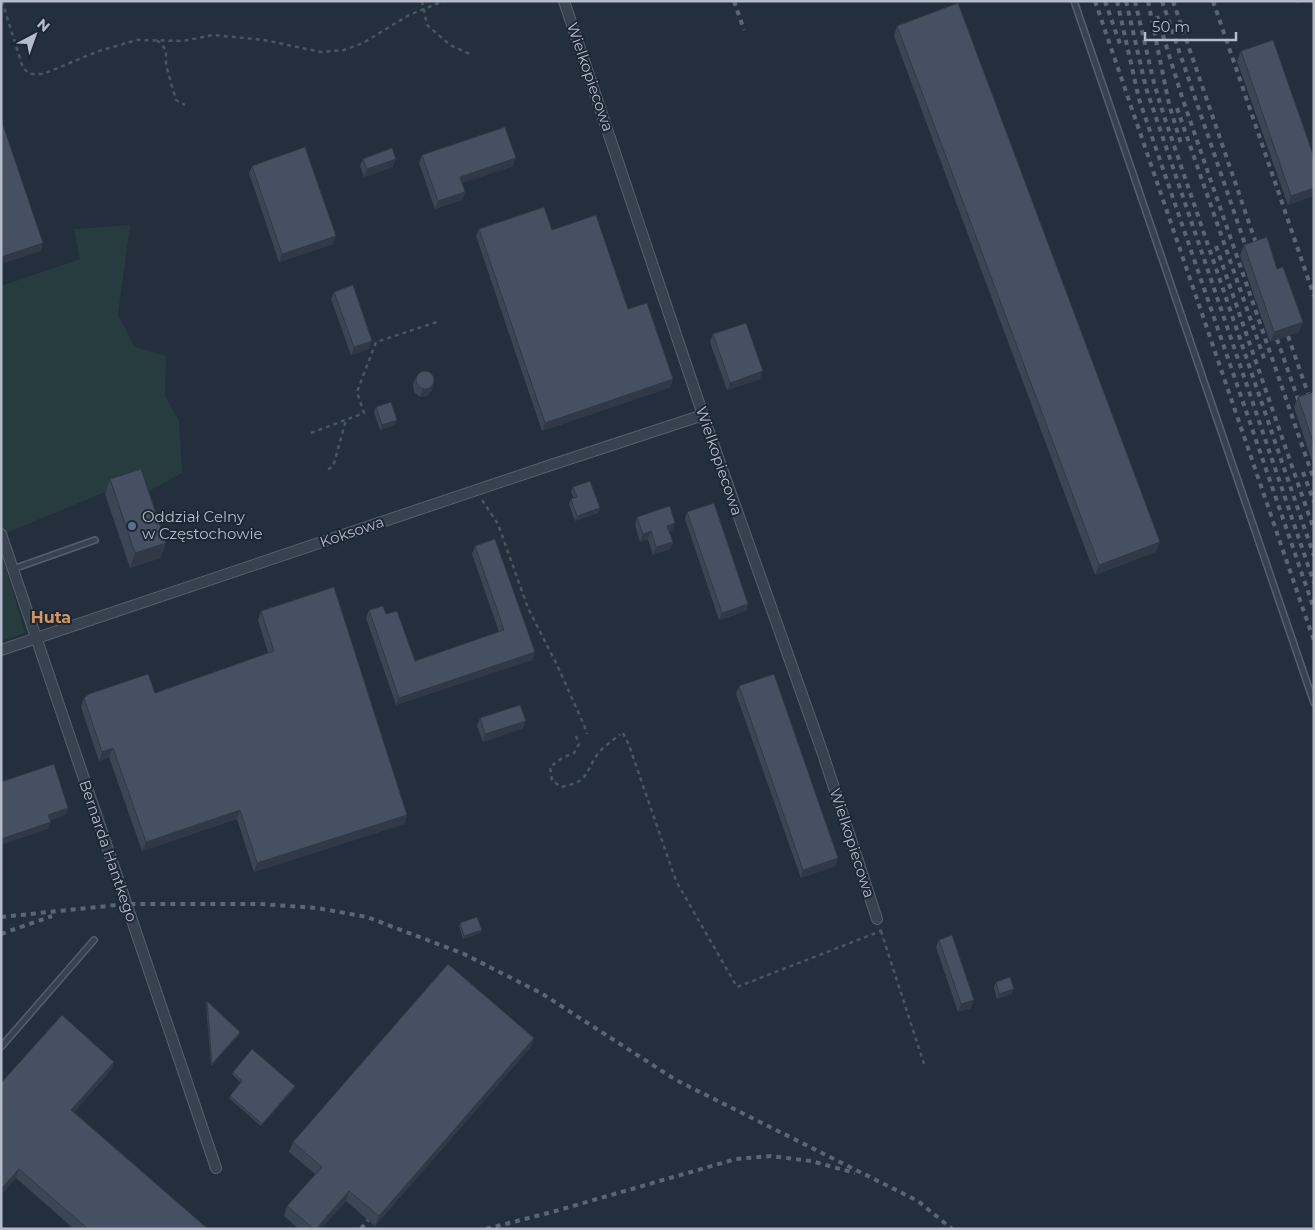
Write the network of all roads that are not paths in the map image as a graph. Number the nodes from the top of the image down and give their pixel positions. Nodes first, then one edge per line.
1 (564, 1) edge
2 (1074, 1) edge
3 (703, 415) junction
4 (1, 534) edge
5 (95, 540) dead end
6 (13, 569) junction
7 (36, 638) junction
8 (1, 650) edge
9 (1314, 703) edge
10 (878, 919) road end
11 (94, 940) dead end
12 (1, 1047) edge
13 (216, 1168) dead end

1 - 3 street, Wielkopiecowa
2 - 9 lane
3 - 7 street, Koksowa
3 - 10 street, Wielkopiecowa
4 - 6 street, Bernarda Hantkego
5 - 6 lane
6 - 7 street, Bernarda Hantkego
7 - 8 street, Koksowa
7 - 13 street, Bernarda Hantkego
11 - 12 lane

